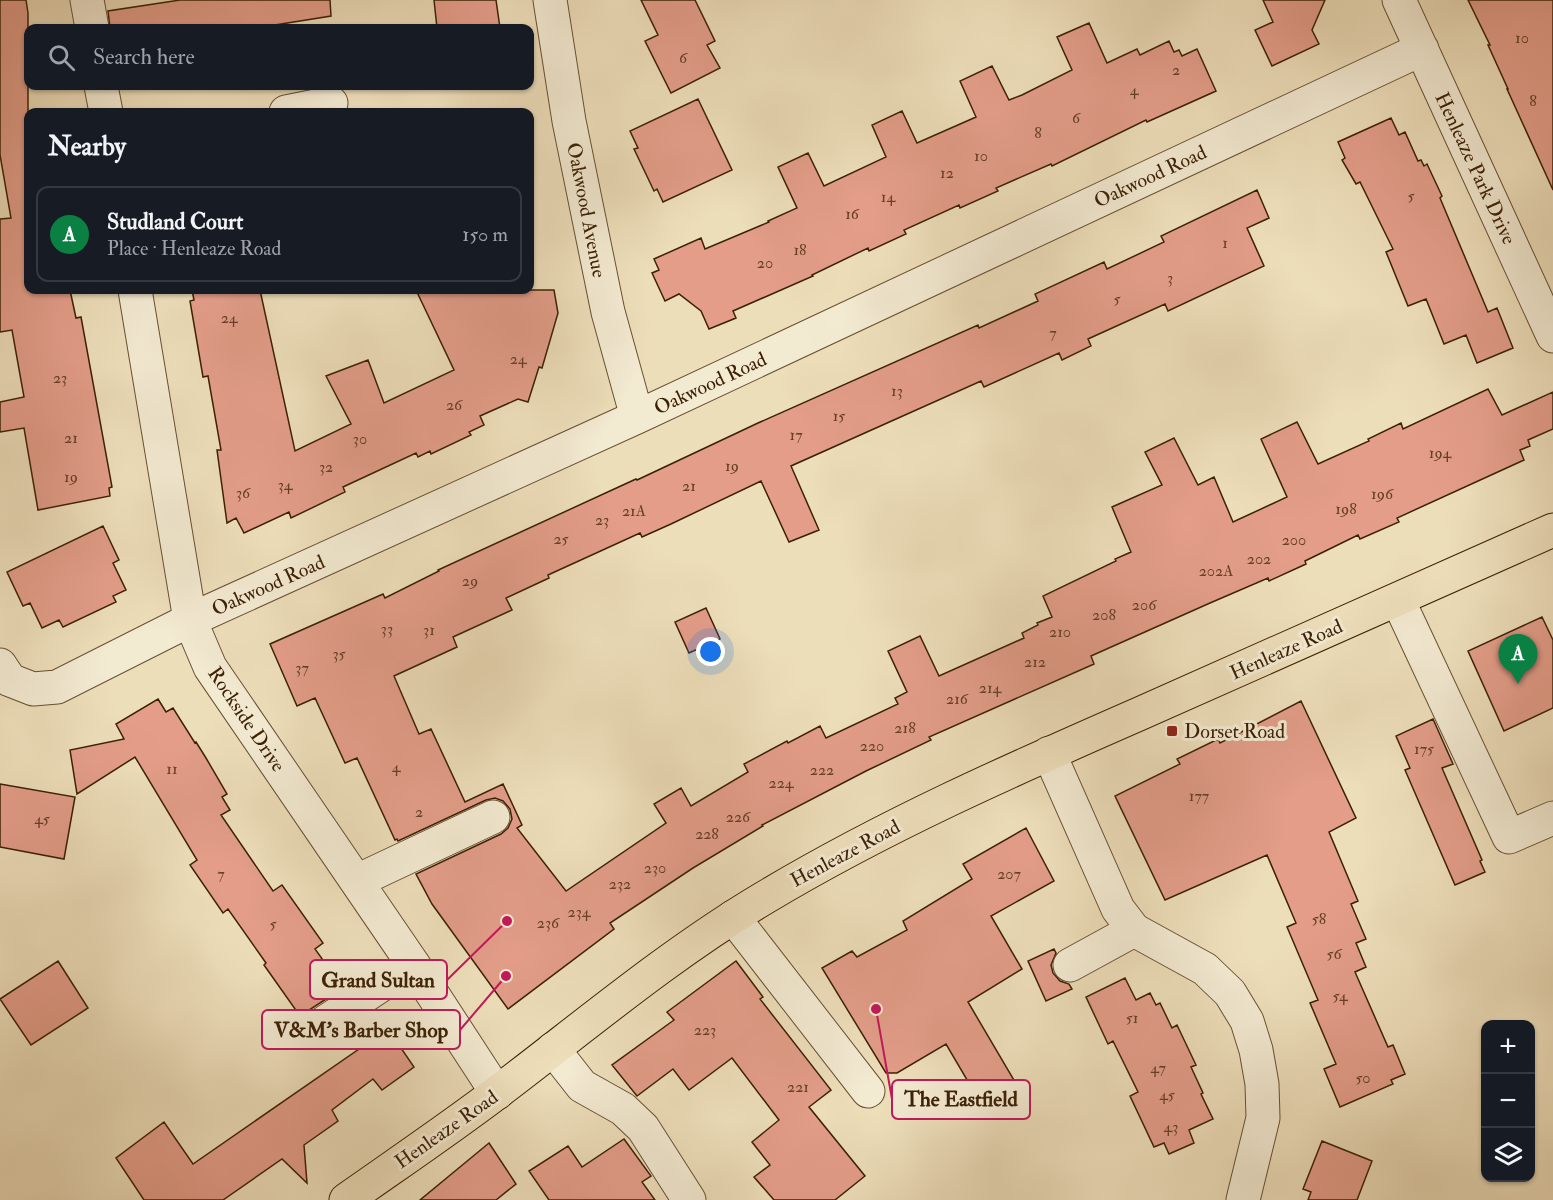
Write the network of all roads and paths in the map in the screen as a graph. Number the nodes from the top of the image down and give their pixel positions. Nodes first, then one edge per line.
1 (87, 0) edge
2 (549, 0) edge
3 (1399, 0) edge
4 (91, 24) edge
5 (1422, 49) junction
6 (102, 90) edge
7 (331, 103) dead end
8 (105, 108) edge
9 (305, 108) edge
10 (136, 294) edge
11 (1553, 336) edge
12 (637, 417) junction
13 (1553, 530) edge
14 (1398, 600) junction
15 (190, 620) junction
16 (0, 666) edge
17 (1049, 753) junction
18 (493, 817) dead end
19 (1553, 818) edge
20 (357, 881) junction
21 (733, 917) junction
22 (1134, 930) junction
23 (413, 964) junction
24 (1070, 965) dead end
25 (310, 1032) dead end
26 (553, 1049) junction
27 (868, 1090) dead end
28 (497, 1093) junction
29 (346, 1200) edge
30 (689, 1200) edge
31 (1243, 1200) edge

1 - 4 street
2 - 12 street, Oakwood Avenue
3 - 5 street, Henleaze Park Drive
5 - 11 street, Henleaze Park Drive
5 - 12 street, Oakwood Road
6 - 8 street
7 - 9 street
10 - 15 street, Rockside Drive
12 - 15 street, Oakwood Road
13 - 14 main road, Henleaze Road
14 - 17 main road, Henleaze Road
14 - 19 street
15 - 16 street, Oakwood Road
15 - 20 street, Rockside Drive
17 - 21 main road, Henleaze Road
17 - 22 street
18 - 20 street
20 - 23 street, Rockside Drive
21 - 26 main road, Henleaze Road
21 - 27 street
22 - 24 street
22 - 31 street
23 - 25 street
23 - 28 street, Rockside Drive
26 - 28 main road, Henleaze Road
26 - 30 street
28 - 29 main road, Henleaze Road

